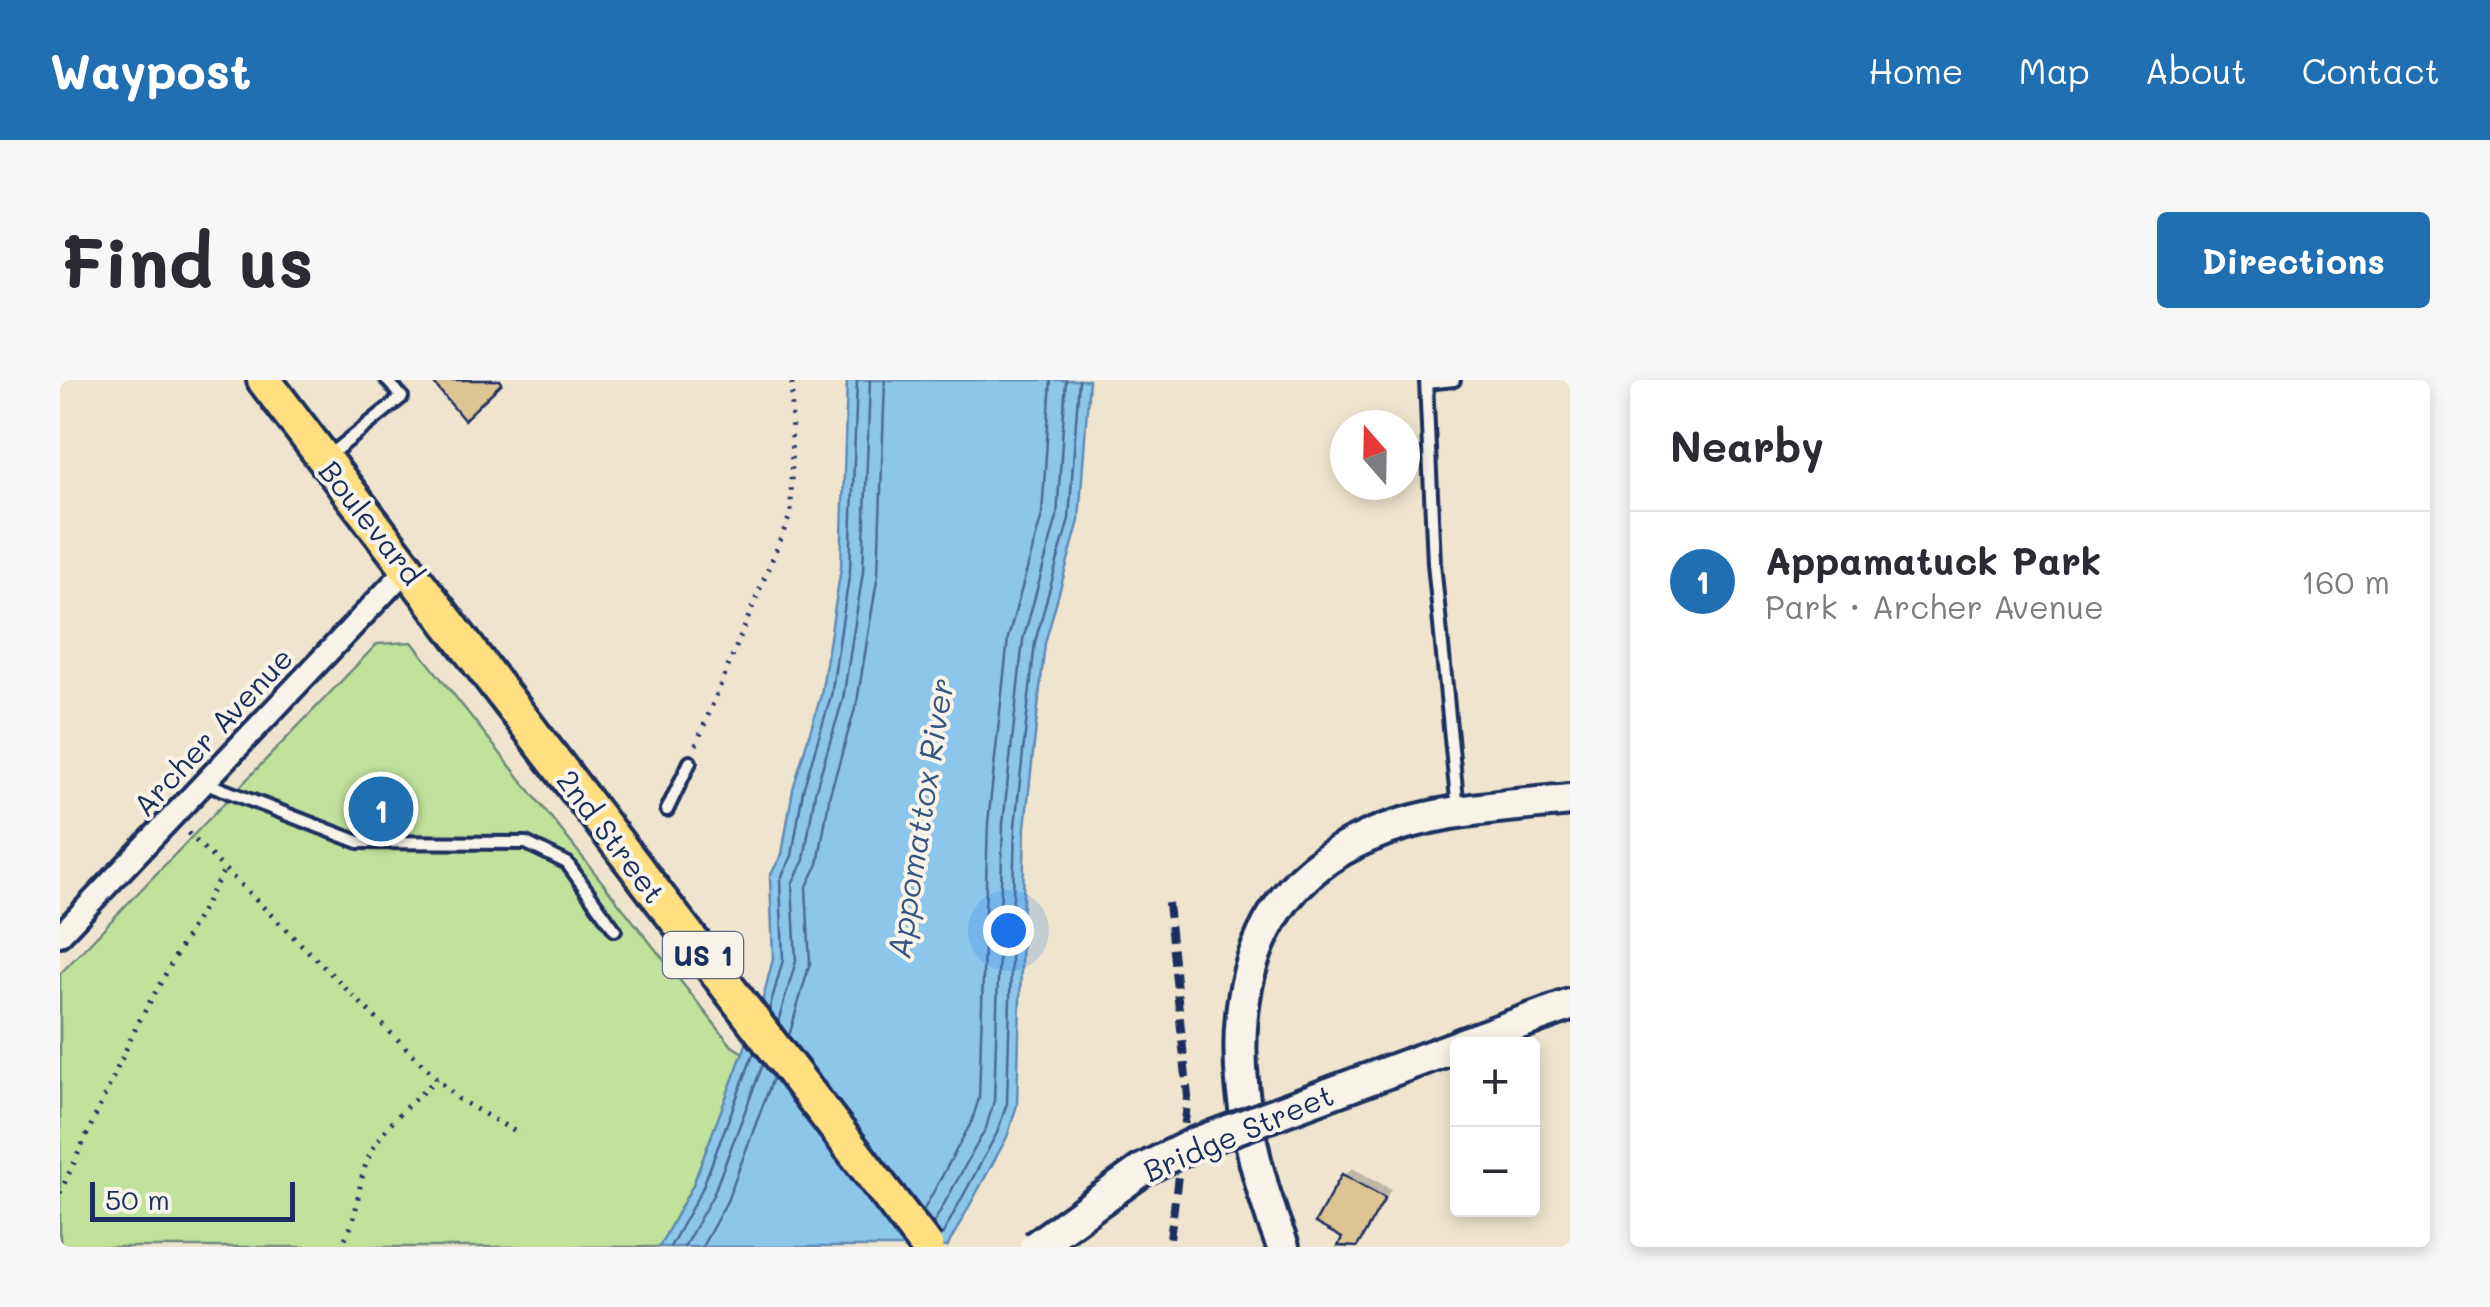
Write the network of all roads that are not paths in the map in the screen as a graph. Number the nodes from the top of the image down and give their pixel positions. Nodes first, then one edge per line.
1 (264, 380) edge
2 (387, 380) edge
3 (1454, 380) edge
4 (1426, 382) edge
5 (324, 460) junction
6 (408, 568) junction
7 (480, 664) joint
8 (690, 762) road end
9 (205, 782) junction
10 (1570, 800) edge
11 (666, 810) dead end
12 (1458, 811) junction
13 (615, 930) dead end
14 (60, 935) edge
15 (1569, 1006) edge
16 (1482, 1037) edge
17 (1450, 1049) edge
18 (927, 1247) edge
19 (1035, 1247) edge
20 (1283, 1247) edge

1 - 5 main road, Boulevard / US 1
2 - 5 lane
3 - 4 lane
4 - 12 lane
5 - 6 main road, Boulevard / US 1
6 - 7 main road, Boulevard / US 1
6 - 9 street, Archer Avenue
7 - 18 main road, 2nd Street / US 1, bridge
8 - 11 lane
9 - 13 lane
9 - 14 street, Archer Avenue
10 - 12 street
12 - 20 street
15 - 16 street, Bridge Street
17 - 19 street, Bridge Street, bridge

